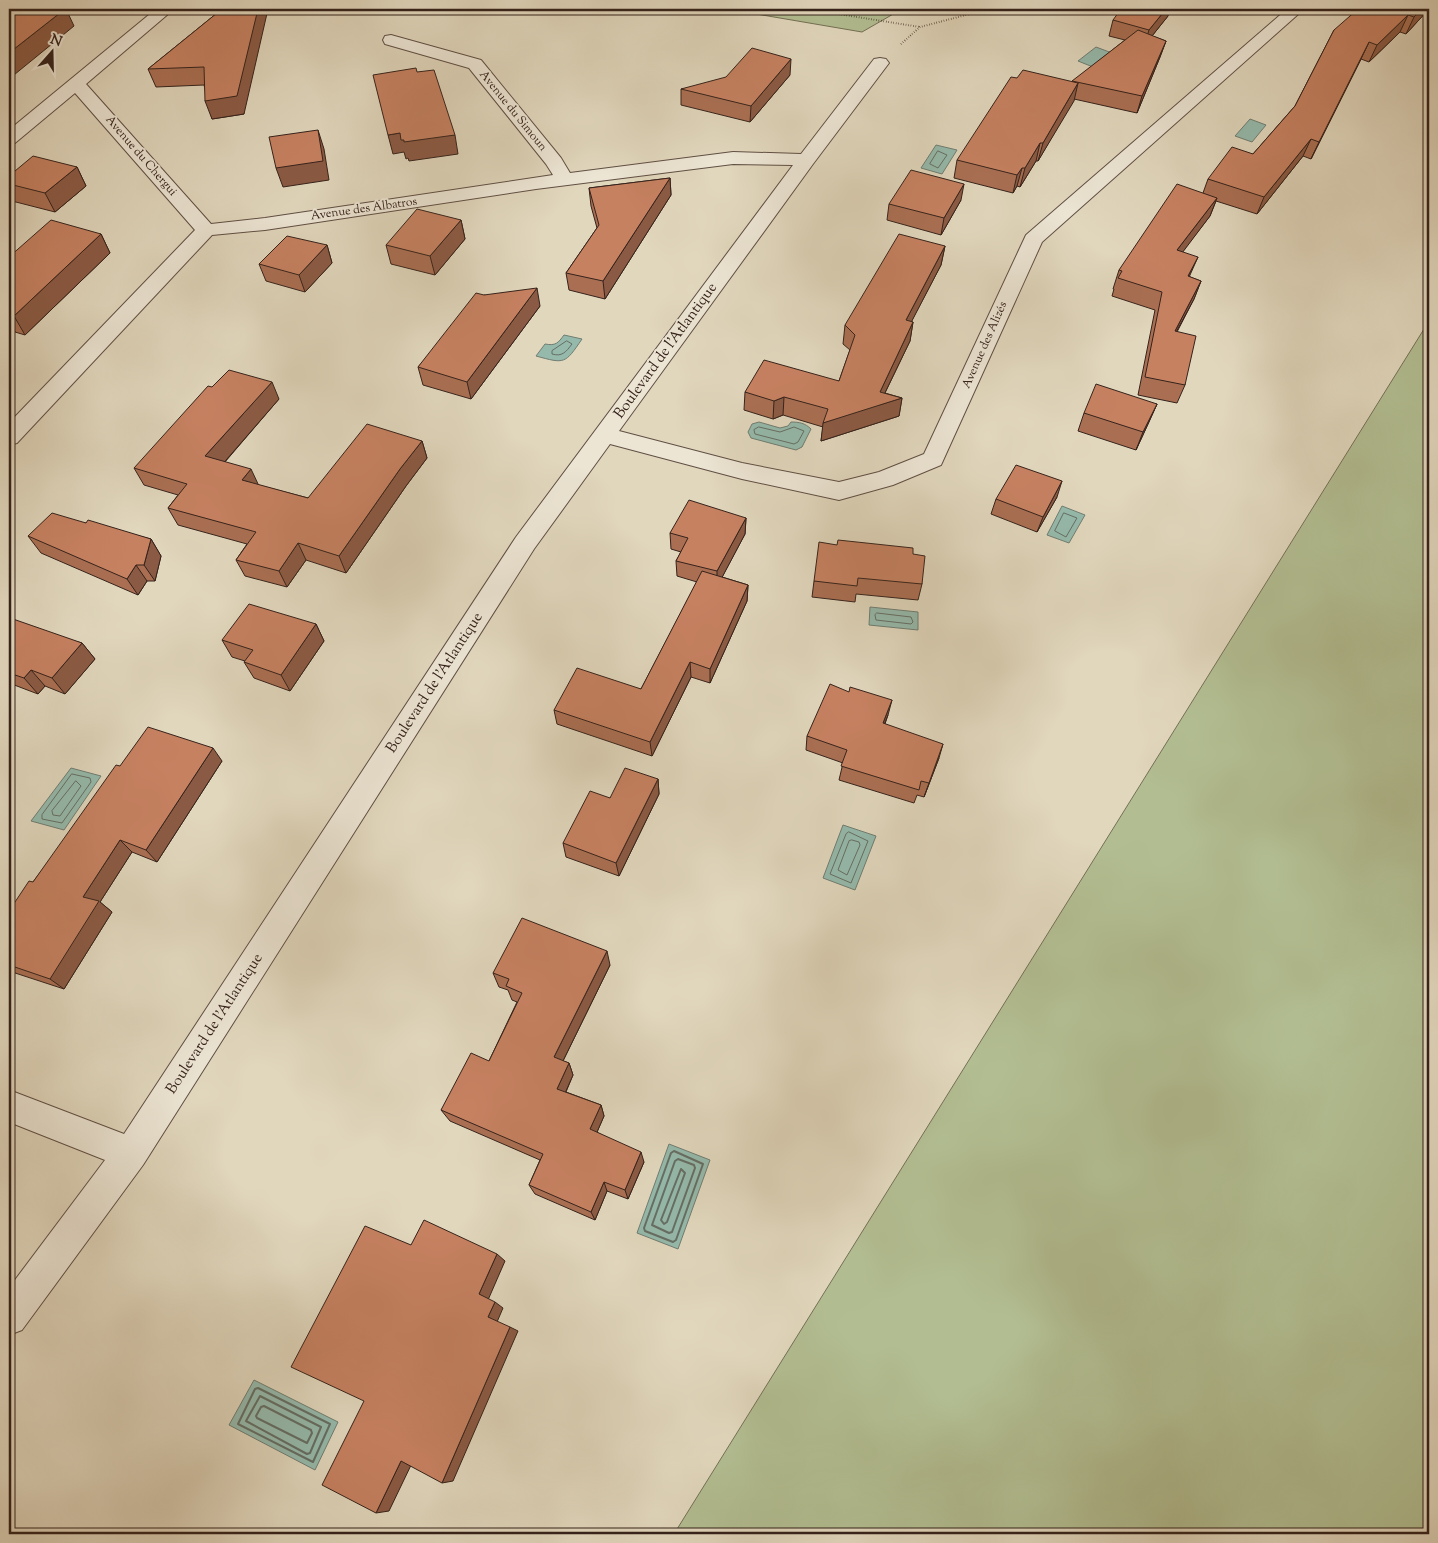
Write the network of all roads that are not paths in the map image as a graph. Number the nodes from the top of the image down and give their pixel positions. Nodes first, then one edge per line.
1 (166, 9) edge
2 (1296, 9) edge
3 (391, 40) dead end
4 (880, 63) road end
5 (76, 83) junction
6 (9, 138) edge
7 (806, 160) junction
8 (566, 180) junction
9 (206, 230) junction
10 (604, 436) junction
11 (9, 437) edge
12 (9, 1106) edge
13 (131, 1153) junction
14 (9, 1318) edge

1 - 5 street
2 - 10 street, Avenue des Alizés
3 - 8 street, Avenue du Simoun
4 - 7 street, Boulevard de l'Atlantique
5 - 6 street
5 - 9 street, Avenue du Chergui
7 - 8 street, Avenue des Albatros
7 - 10 street, Boulevard de l'Atlantique
8 - 9 street, Avenue des Albatros
9 - 11 street
10 - 13 street, Boulevard de l'Atlantique
12 - 13 street
13 - 14 street, Boulevard de l'Atlantique

